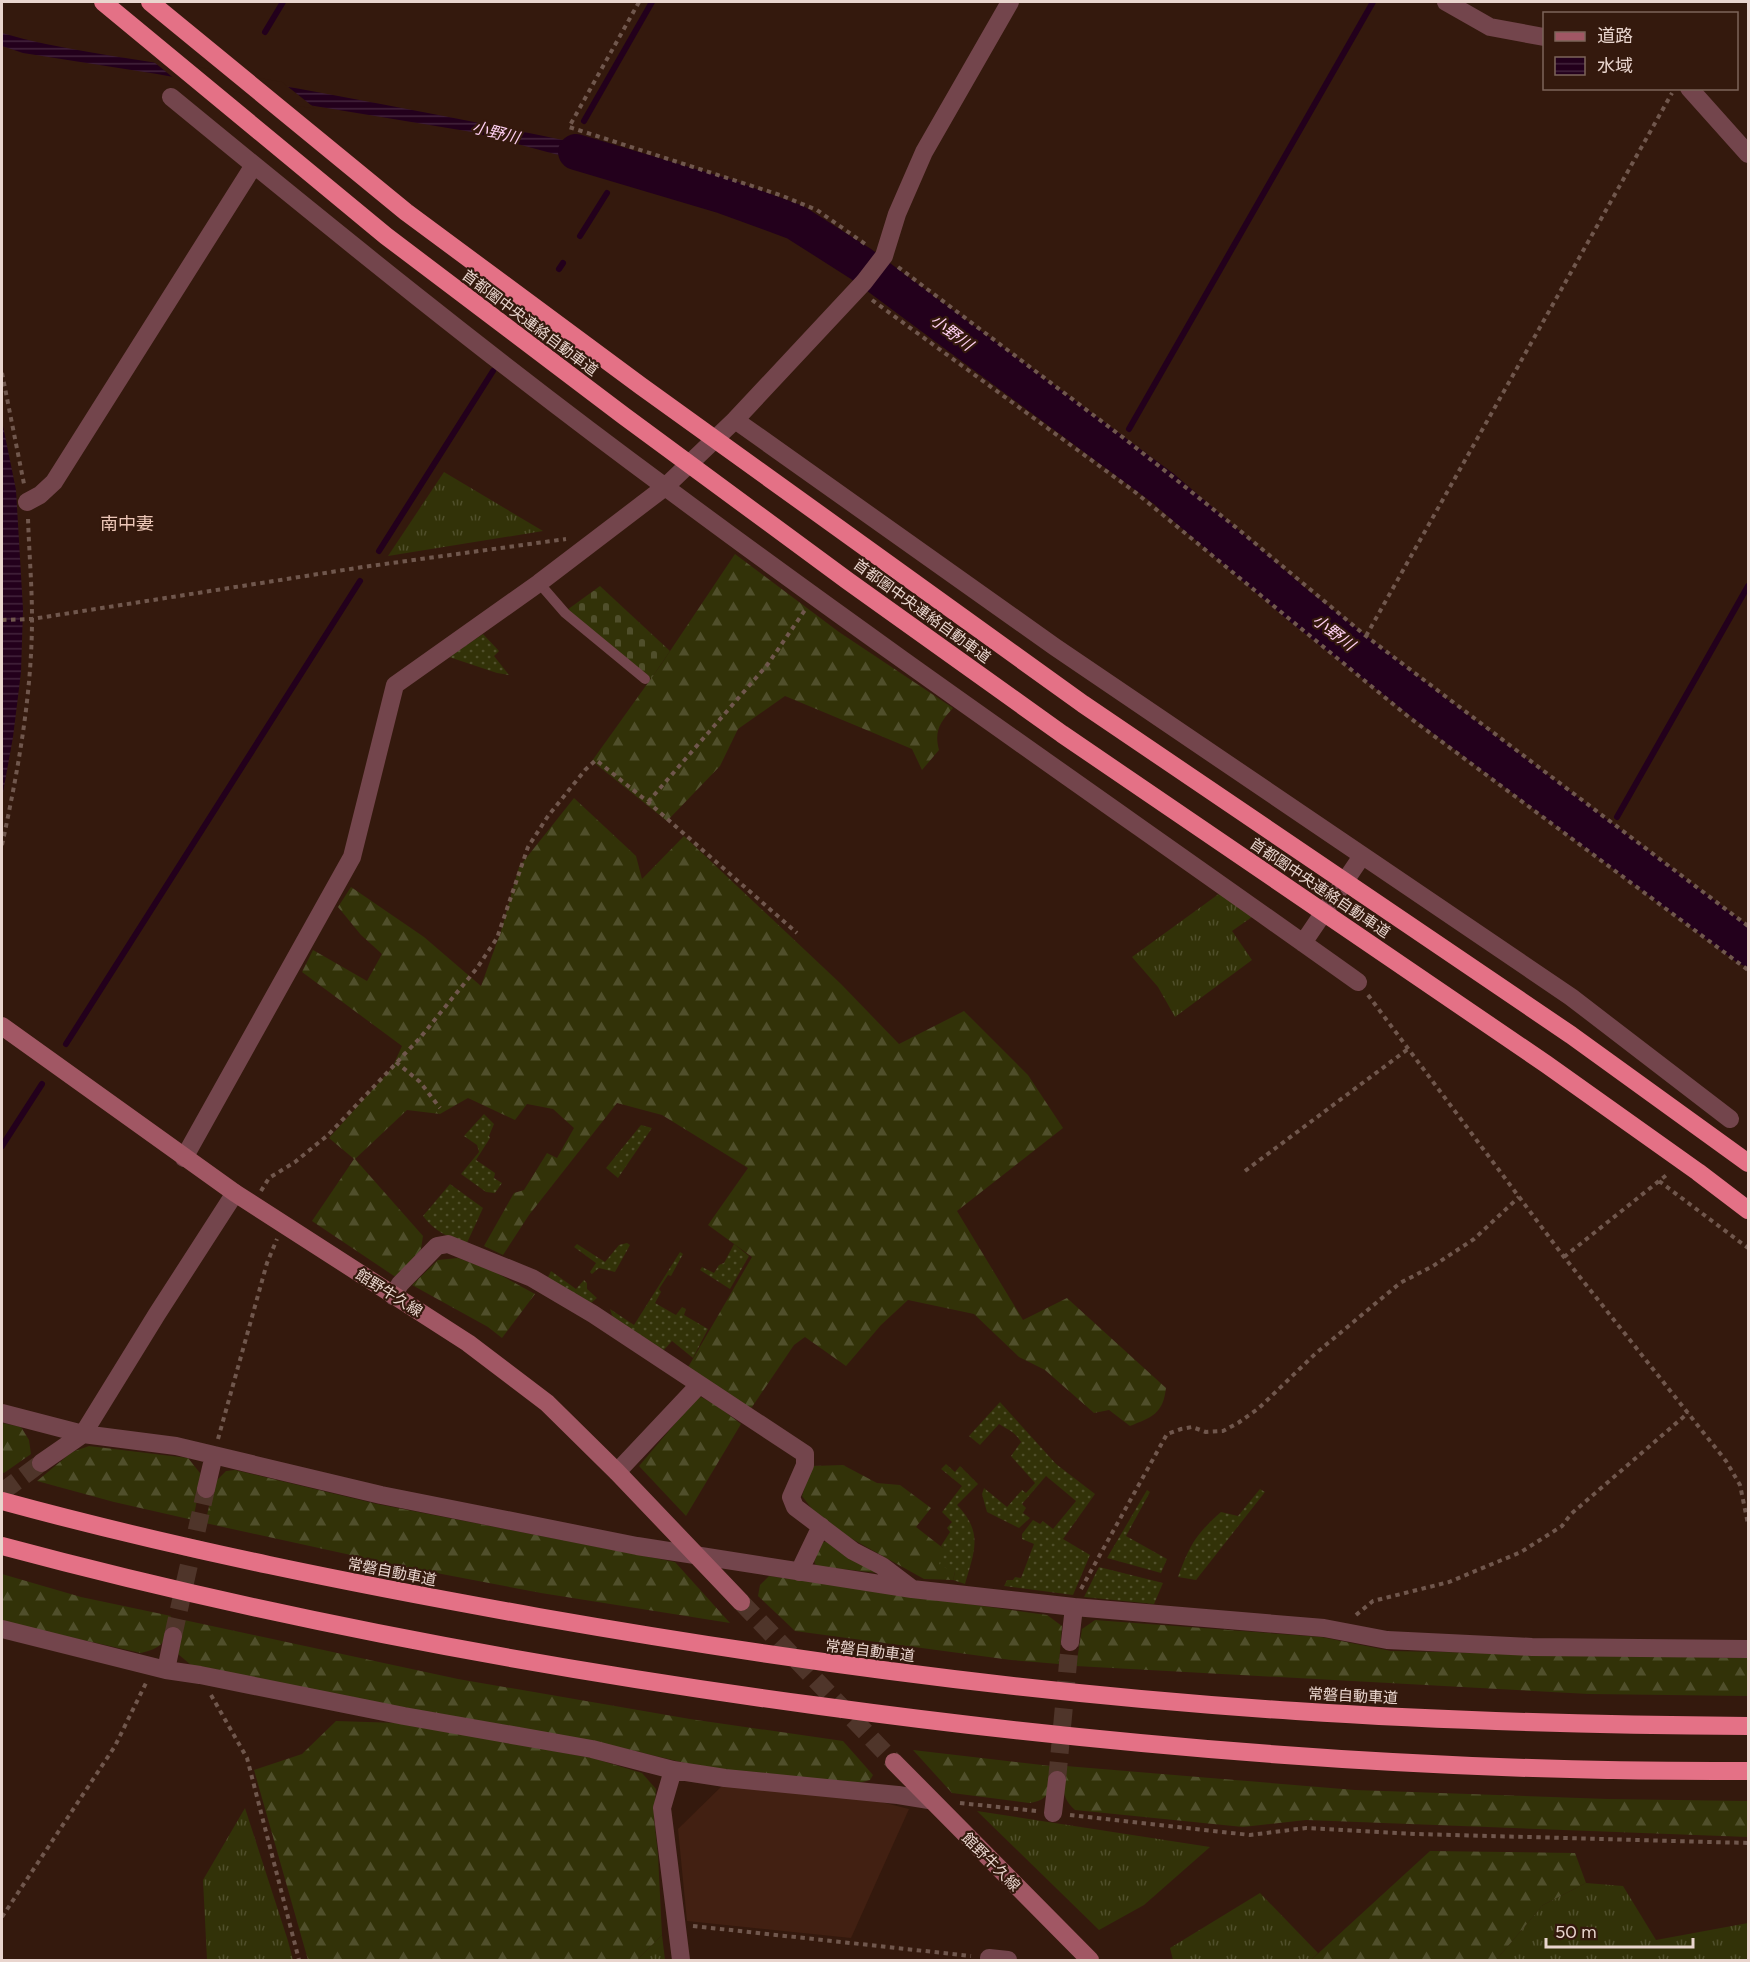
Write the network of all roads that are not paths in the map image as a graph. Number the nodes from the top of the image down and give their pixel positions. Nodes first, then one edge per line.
1 (104, 2) edge
2 (150, 2) edge
3 (1010, 2) edge
4 (1446, 2) edge
5 (1543, 37) edge
6 (1691, 90) edge
7 (171, 97) dead end
8 (1749, 154) edge
9 (254, 165) junction
10 (735, 420) junction
11 (665, 487) junction
12 (27, 502) road end
13 (539, 583) junction
14 (645, 679) dead end
15 (1362, 856) junction
16 (1303, 943) junction
17 (1358, 982) road end
18 (2, 1026) edge
19 (1730, 1119) dead end
20 (184, 1158) junction
21 (1749, 1163) edge
22 (235, 1193) junction
23 (1749, 1210) edge
24 (393, 1296) junction
25 (699, 1385) junction
26 (2, 1413) edge
27 (83, 1434) junction
28 (214, 1455) junction
29 (41, 1463) tunnel mouth
30 (617, 1472) junction
31 (206, 1489) tunnel mouth
32 (2, 1501) edge
33 (821, 1526) junction
34 (2, 1546) edge
35 (695, 1554) junction
36 (799, 1572) junction
37 (912, 1589) junction
38 (741, 1602) tunnel mouth
39 (1074, 1607) junction
40 (2, 1629) edge
41 (173, 1636) tunnel mouth
42 (1070, 1642) tunnel mouth
43 (1749, 1648) edge
44 (160, 1669) junction
45 (1749, 1726) edge
46 (894, 1762) tunnel mouth
47 (673, 1770) junction
48 (1749, 1772) edge
49 (1057, 1780) tunnel mouth
50 (929, 1800) junction
51 (1053, 1813) road end
52 (989, 1958) road end
53 (681, 1960) edge
54 (1008, 1960) edge
55 (1090, 1960) edge

1 - 23 highway, 首都圏中央連絡自動車道, bridge
2 - 21 highway, 首都圏中央連絡自動車道, bridge
3 - 10 street
4 - 5 street
6 - 8 street
7 - 9 street
9 - 11 street
9 - 12 street
10 - 11 street
10 - 15 street
11 - 13 street
11 - 16 street
13 - 14 lane
13 - 20 street
15 - 16 street
15 - 19 street
16 - 17 street
18 - 20 main road, 館野牛久線
20 - 22 main road, 館野牛久線
22 - 24 main road, 館野牛久線
22 - 27 street
24 - 25 street
24 - 30 main road, 館野牛久線
25 - 30 street
25 - 33 street
26 - 27 street
27 - 28 street
27 - 29 street
28 - 31 street
28 - 35 street
30 - 35 main road, 館野牛久線
32 - 45 highway, 常磐自動車道
33 - 36 street
33 - 37 street
34 - 48 highway
35 - 36 street
35 - 38 main road, 館野牛久線
36 - 37 street
37 - 39 street
39 - 42 street
39 - 43 street
40 - 44 street
41 - 44 street
44 - 47 street
46 - 50 main road, 館野牛久線
47 - 50 street
47 - 53 street
49 - 51 street
50 - 55 main road, 館野牛久線
52 - 54 street

